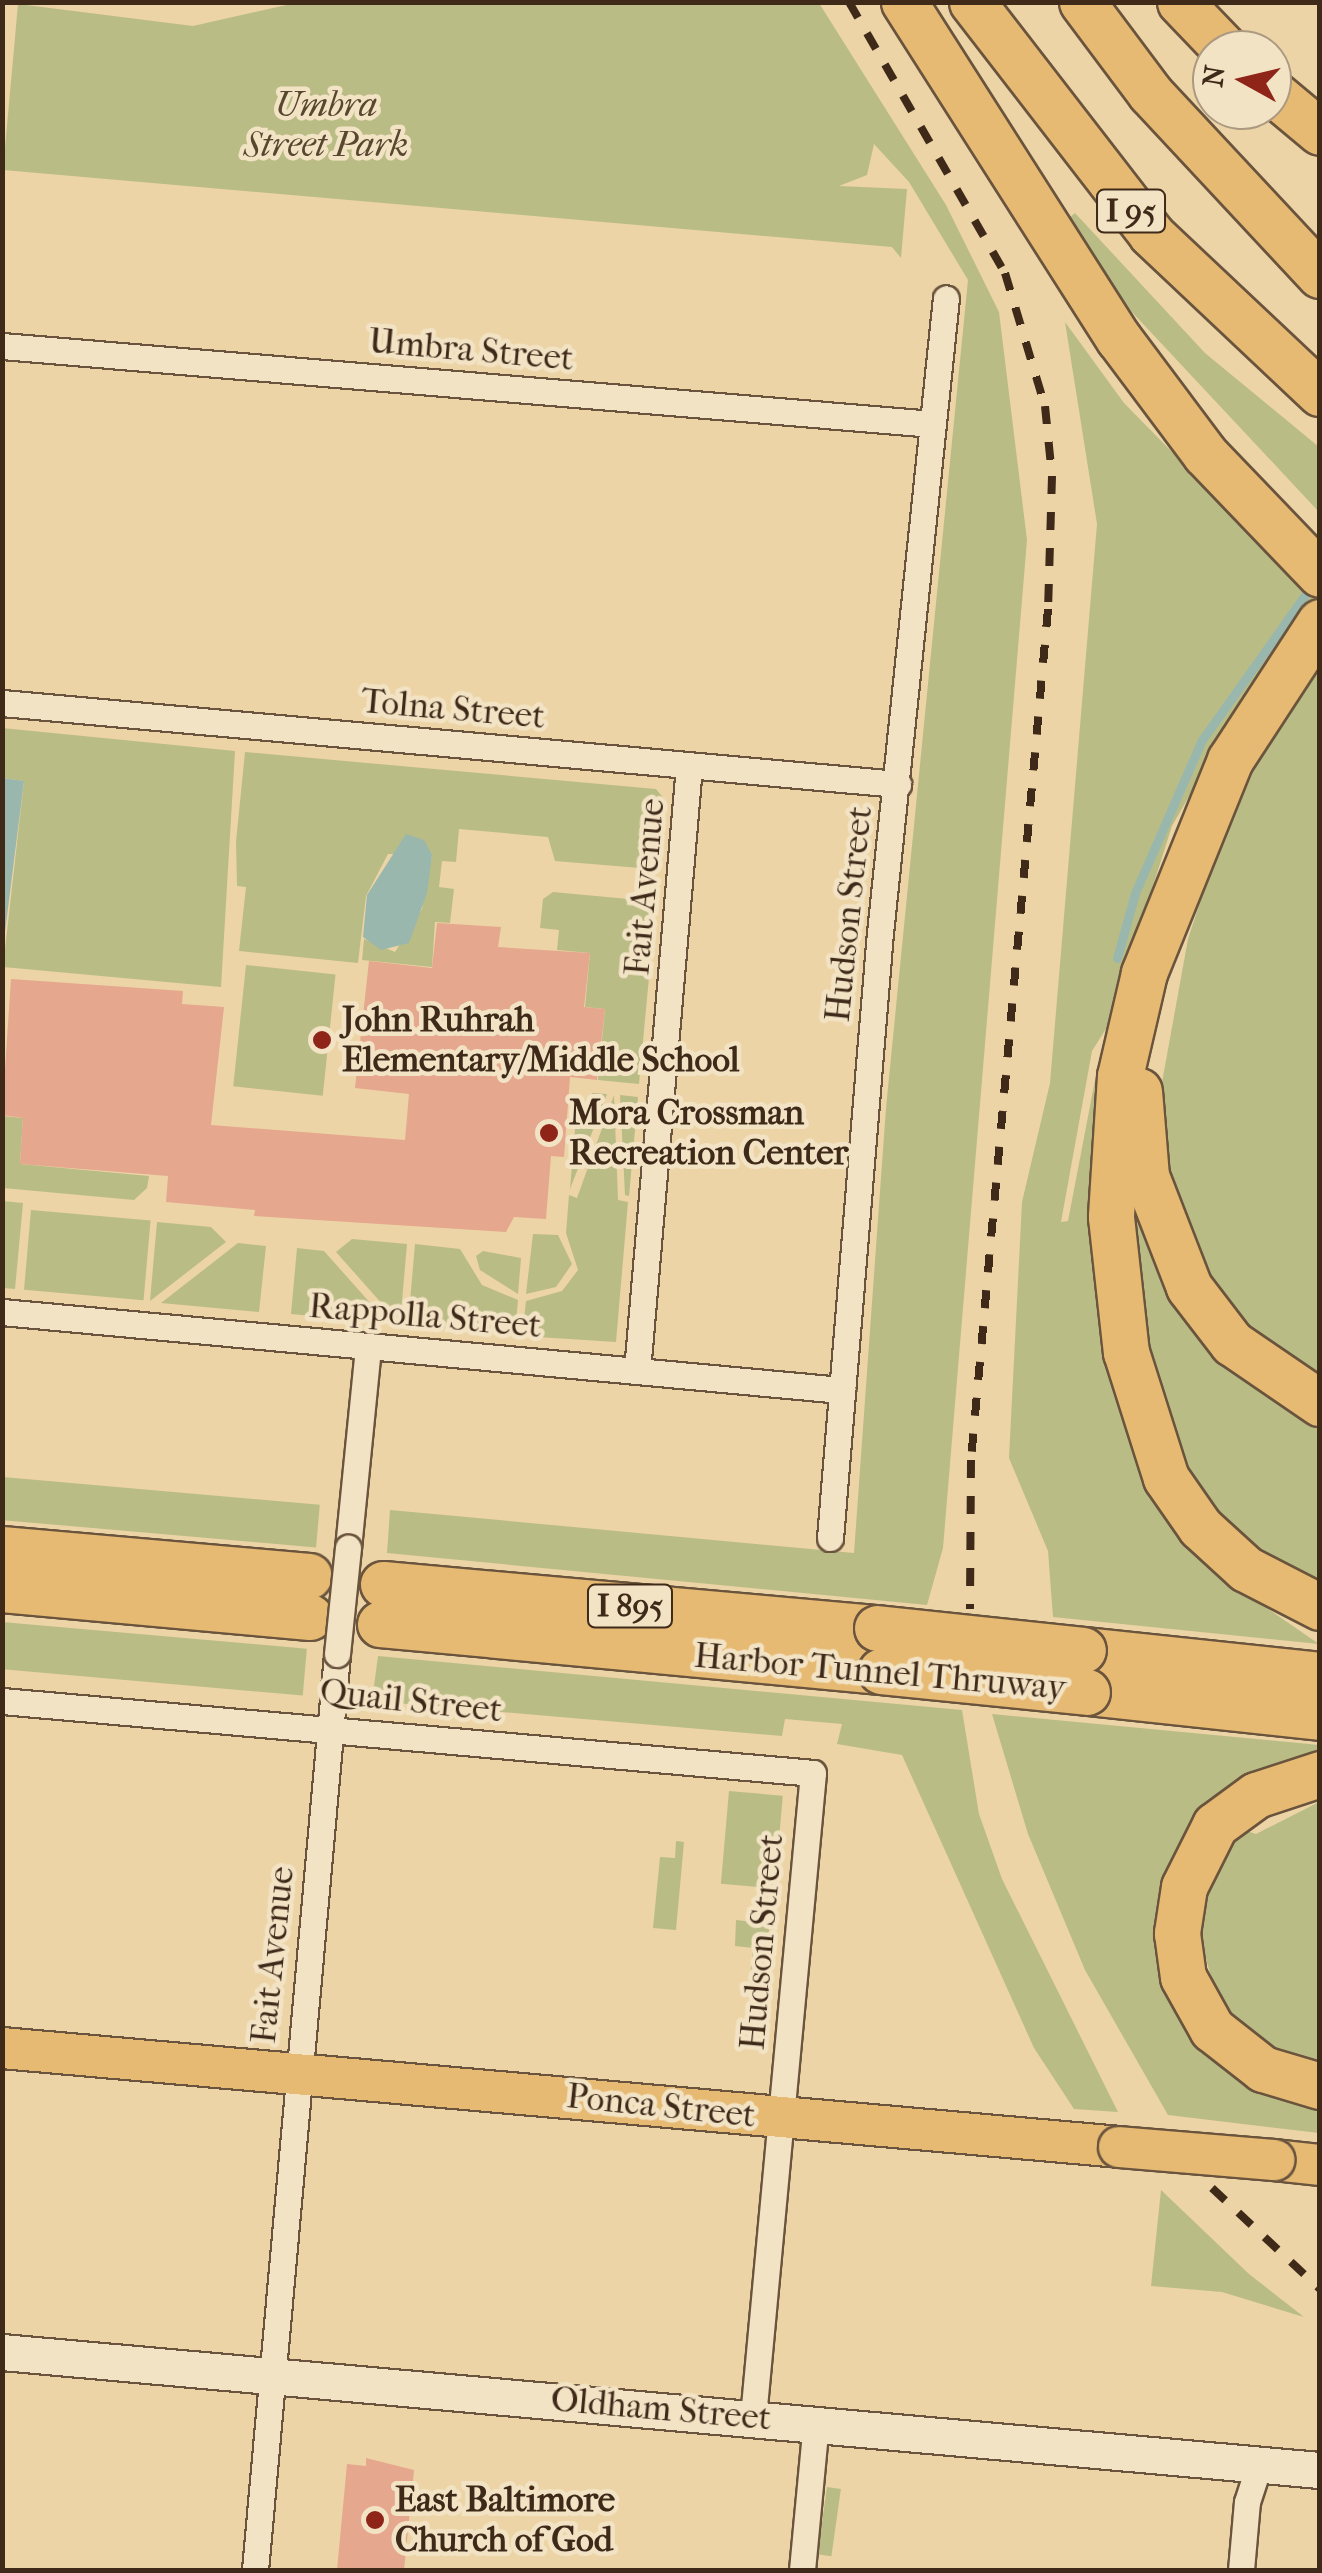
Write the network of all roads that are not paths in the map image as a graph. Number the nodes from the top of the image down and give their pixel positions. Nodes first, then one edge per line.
1 (904, 2) edge
2 (972, 2) edge
3 (1082, 2) edge
4 (1180, 2) edge
5 (1207, 30) edge
6 (1292, 109) edge
7 (1320, 132) edge
8 (1320, 275) edge
9 (946, 298) dead end
10 (2, 346) edge
11 (1320, 393) edge
12 (933, 424) junction
13 (1320, 574) edge
14 (1320, 622) edge
15 (2, 704) edge
16 (690, 766) junction
17 (898, 784) junction
18 (1158, 936) junction
19 (2, 1312) edge
20 (368, 1346) junction
21 (637, 1371) junction
22 (842, 1390) junction
23 (1320, 1404) edge
24 (830, 1538) dead end
25 (2, 1549) edge
26 (2, 1589) edge
27 (382, 1604) dead end
28 (1320, 1608) edge
29 (1085, 1671) junction
30 (1320, 1675) edge
31 (2, 1701) edge
32 (1320, 1717) edge
33 (330, 1727) junction
34 (813, 1773) joint
35 (1320, 1774) edge
36 (2, 2048) edge
37 (297, 2073) junction
38 (1320, 2086) edge
39 (780, 2118) junction
40 (1320, 2164) edge
41 (2, 2352) edge
42 (271, 2378) junction
43 (754, 2416) junction
44 (816, 2422) junction
45 (1259, 2466) junction
46 (1320, 2470) edge
47 (255, 2570) edge
48 (802, 2570) edge
49 (1241, 2570) edge

1 - 13 highway
2 - 11 highway, I 95
3 - 8 highway, I 95
4 - 5 highway
6 - 7 highway
9 - 12 street, Hudson Street
10 - 12 street, Umbra Street
12 - 17 street, Hudson Street
14 - 18 highway
15 - 16 street, Tolna Street
16 - 17 street, Tolna Street
16 - 21 street, Fait Avenue
17 - 22 street, Hudson Street
18 - 23 highway
18 - 28 highway
19 - 20 street, Rappolla Street
20 - 21 street, Rappolla Street
20 - 33 street, Fait Avenue, bridge
21 - 22 street, Rappolla Street
22 - 24 street, Hudson Street
25 - 26 highway
27 - 29 highway, Harbor Tunnel Thruway / I 895, bridge
29 - 30 highway, Harbor Tunnel Thruway / I 895
29 - 32 highway, Harbor Tunnel Thruway / I 895
31 - 33 street, Quail Street
33 - 34 street, Quail Street
33 - 37 street, Fait Avenue
34 - 39 street, Hudson Street
35 - 38 highway
36 - 37 main road, Ponca Street
37 - 39 main road, Ponca Street
37 - 42 street, Fait Avenue
39 - 40 main road, Ponca Street, bridge
39 - 43 street, Hudson Street
41 - 42 street, Oldham Street
42 - 43 street, Oldham Street
42 - 47 street, Fait Avenue
43 - 44 street, Oldham Street
44 - 45 street, Oldham Street
44 - 48 street
45 - 46 street, Oldham Street
45 - 49 street

